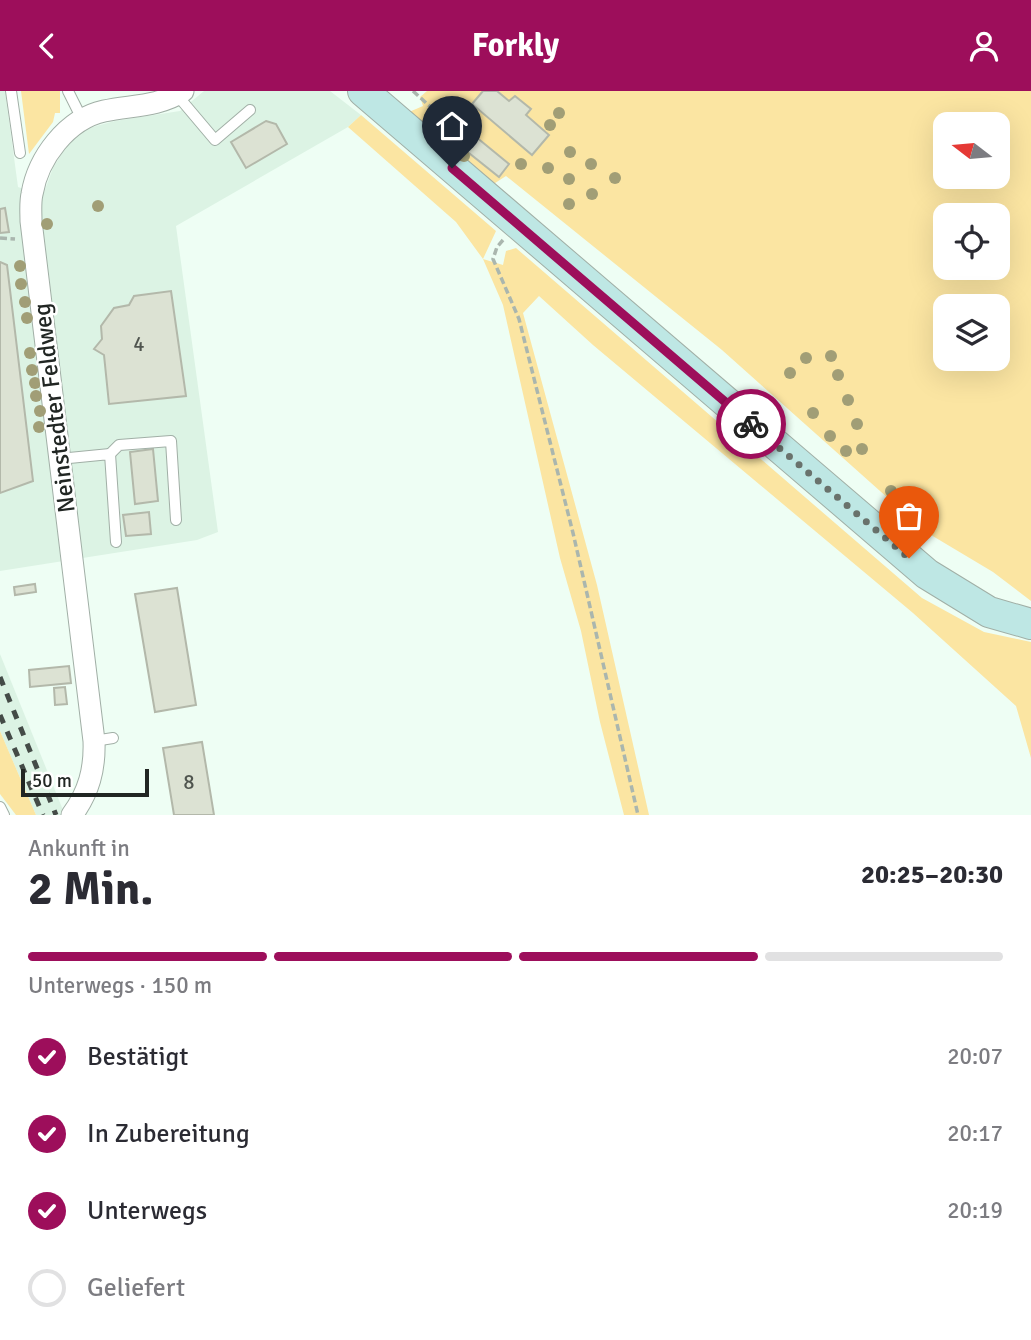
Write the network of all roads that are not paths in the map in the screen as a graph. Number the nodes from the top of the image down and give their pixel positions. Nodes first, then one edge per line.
1 (11, 91) edge
2 (68, 91) edge
3 (363, 91) edge
4 (180, 93) edge
5 (250, 110) dead end
6 (82, 119) junction
7 (20, 153) dead end
8 (110, 454) junction
9 (59, 459) junction
10 (176, 520) dead end
11 (116, 542) dead end
12 (1031, 624) edge
13 (0, 807) edge
14 (4, 815) edge
15 (72, 815) edge

1 - 7 lane
2 - 6 lane
3 - 12 main road
4 - 5 lane
4 - 6 street, Neinstedter Feldweg
6 - 9 street, Neinstedter Feldweg
8 - 9 lane
8 - 10 lane
8 - 11 lane
9 - 15 street, Neinstedter Feldweg
13 - 14 lane

